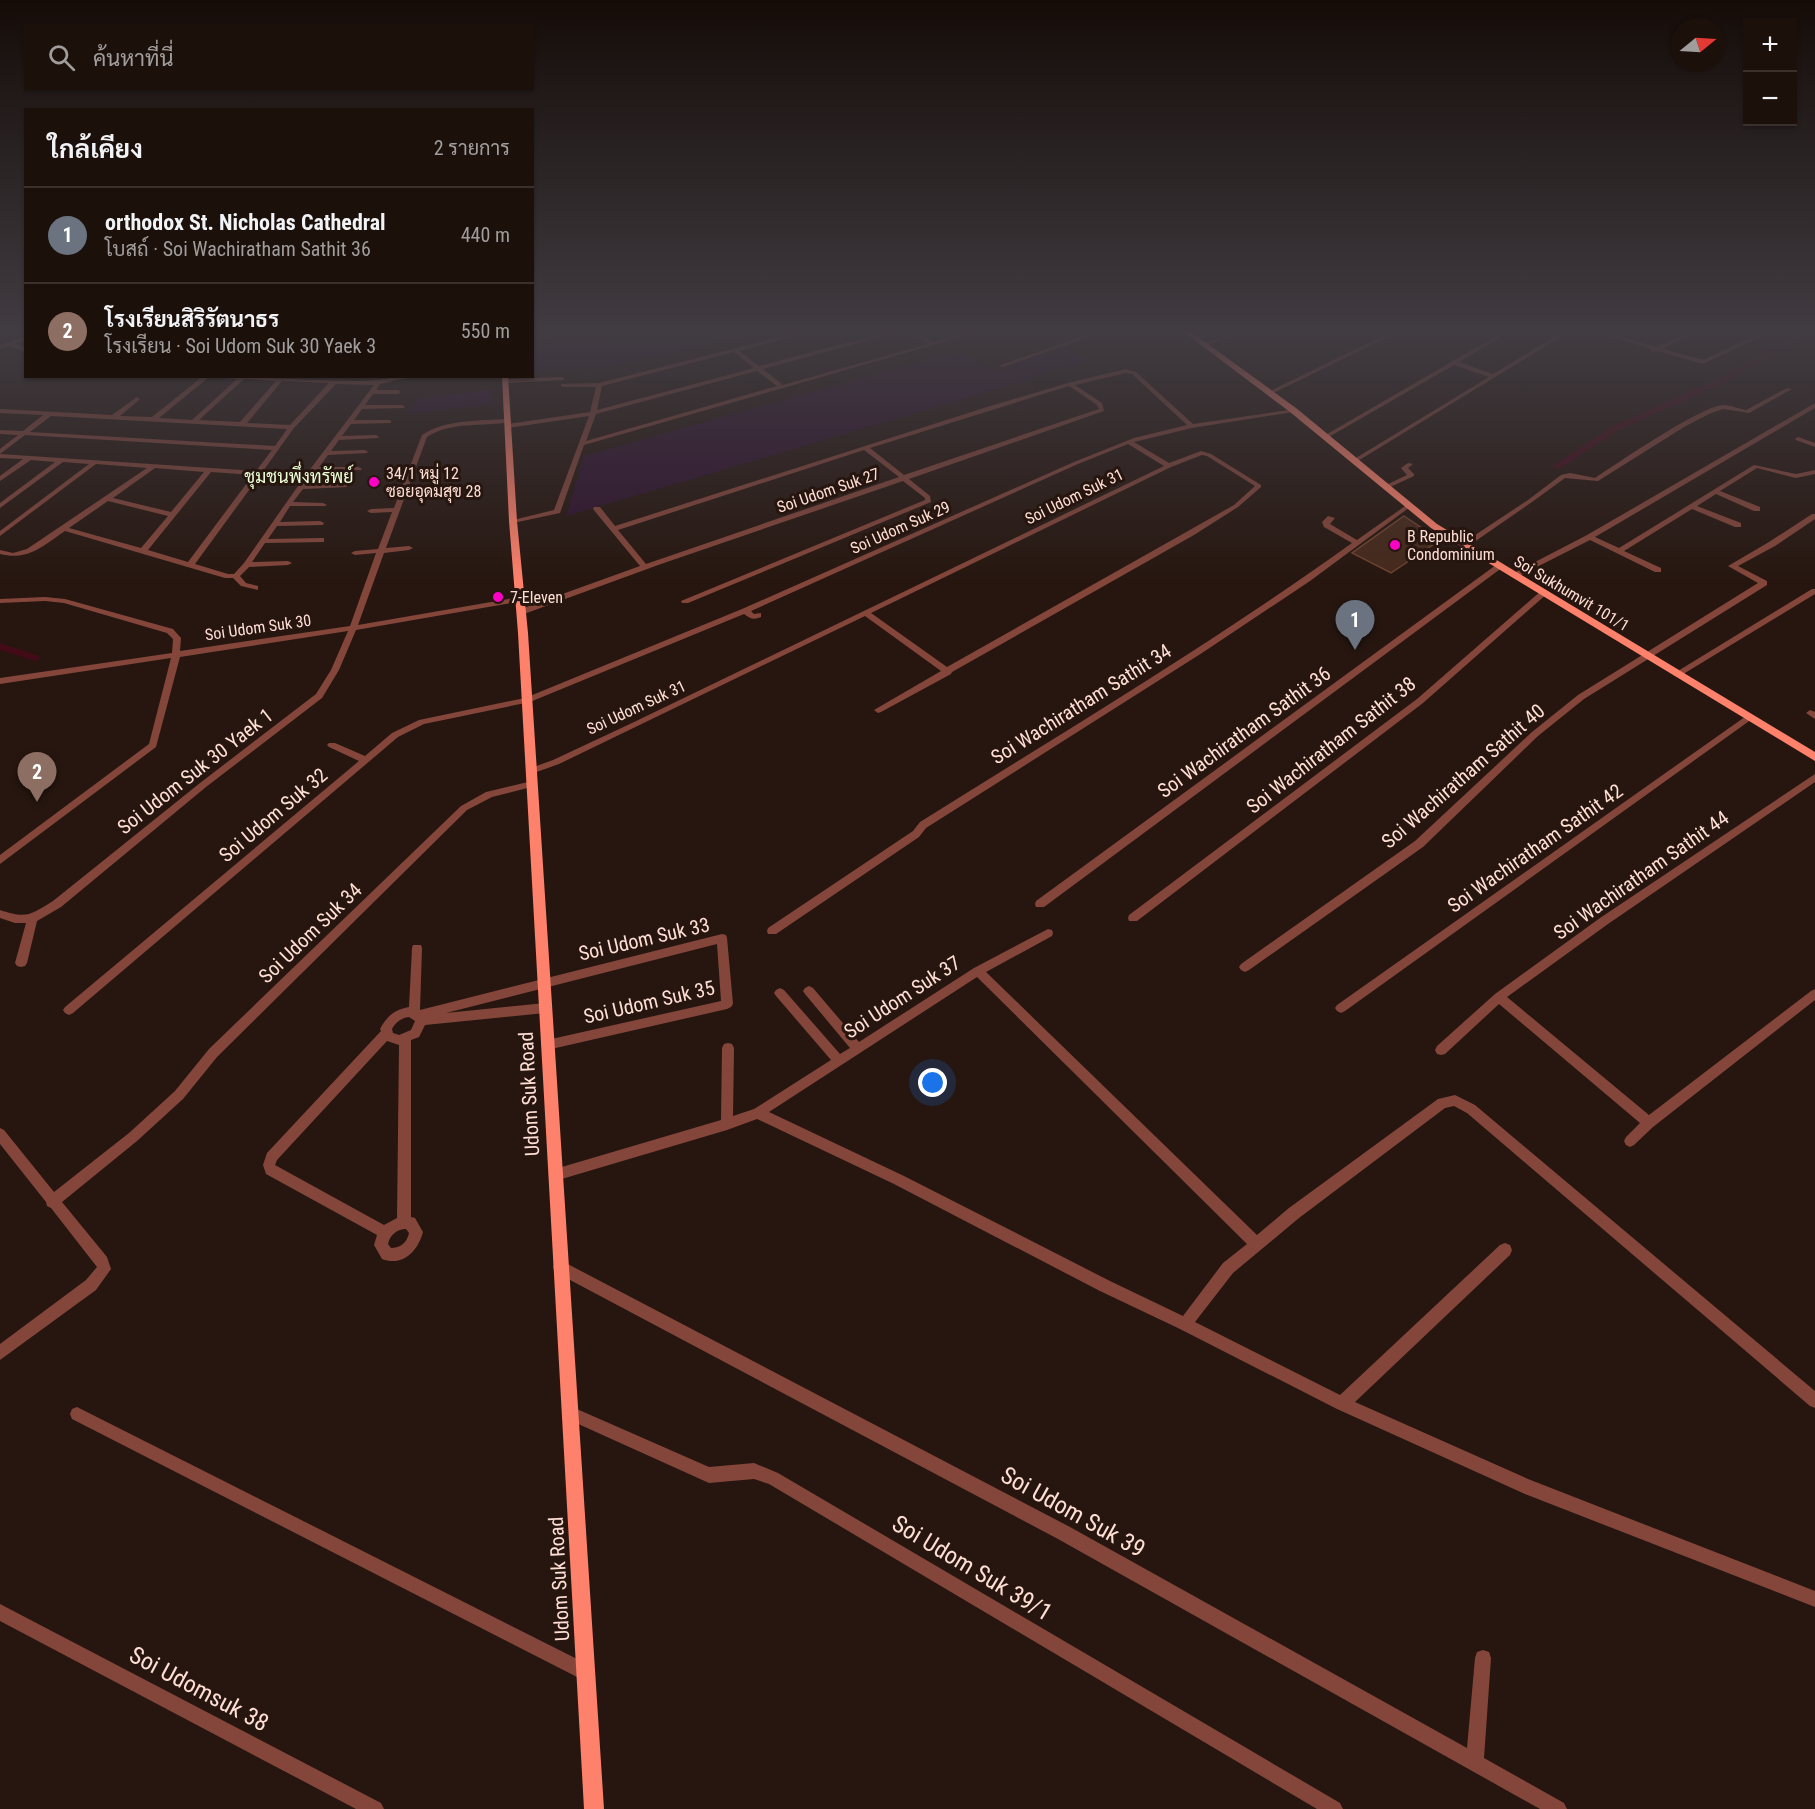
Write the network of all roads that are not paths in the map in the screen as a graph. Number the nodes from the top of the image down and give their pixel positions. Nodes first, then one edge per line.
1 (40, 413) edge
2 (119, 413) edge
3 (161, 413) edge
4 (203, 413) edge
5 (251, 413) edge
6 (304, 413) edge
7 (354, 413) edge
8 (508, 413) edge
9 (590, 413) edge
10 (593, 413) edge
11 (689, 413) edge
12 (976, 413) edge
13 (1092, 413) edge
14 (1178, 413) edge
15 (1271, 413) edge
16 (1297, 413) edge
17 (1366, 413) edge
18 (1431, 413) edge
19 (1706, 413) edge
20 (1801, 413) edge
21 (50, 414) junction
22 (114, 417) junction
23 (154, 419) junction
24 (194, 421) junction
25 (348, 422) junction
26 (389, 422) dead end
27 (242, 424) junction
28 (508, 424) junction
29 (1192, 426) junction
30 (292, 427) junction
31 (0, 432) edge
32 (23, 433) junction
33 (376, 437) dead end
34 (1325, 437) junction
35 (337, 438) junction
36 (1798, 438) dead end
37 (1129, 442) junction
38 (581, 444) junction
39 (1815, 445) edge
40 (276, 448) junction
41 (865, 448) junction
42 (365, 452) dead end
43 (326, 453) junction
44 (0, 454) edge
45 (29, 458) junction
46 (62, 460) junction
47 (1354, 460) junction
48 (94, 463) junction
49 (1410, 464) dead end
50 (1169, 466) junction
51 (153, 467) junction
52 (359, 469) dead end
53 (209, 470) junction
54 (312, 471) junction
55 (1815, 472) edge
56 (256, 473) junction
57 (904, 478) junction
58 (0, 479) edge
59 (345, 486) dead end
60 (301, 487) junction
61 (1386, 487) junction
62 (1714, 491) junction
63 (106, 498) junction
64 (288, 504) junction
65 (323, 505) dead end
66 (0, 506) edge
67 (1408, 506) junction
68 (1692, 506) junction
69 (597, 509) dead end
70 (1757, 509) dead end
71 (395, 510) junction
72 (370, 511) dead end
73 (172, 515) junction
74 (1815, 516) edge
75 (1331, 518) dead end
76 (513, 521) junction
77 (320, 523) dead end
78 (274, 525) junction
79 (1738, 525) dead end
80 (63, 528) junction
81 (612, 529) junction
82 (0, 534) edge
83 (1590, 537) junction
84 (321, 540) dead end
85 (263, 541) junction
86 (1357, 543) junction
87 (1464, 545) junction
88 (409, 548) dead end
89 (143, 551) junction
90 (1618, 551) junction
91 (0, 552) edge
92 (380, 552) junction
93 (355, 553) dead end
94 (288, 563) dead end
95 (190, 565) junction
96 (247, 565) junction
97 (1499, 567) junction
98 (645, 568) junction
99 (1658, 570) dead end
100 (238, 574) junction
101 (1514, 575) junction
102 (255, 588) dead end
103 (1815, 591) edge
104 (1545, 593) junction
105 (520, 599) junction
106 (0, 601) edge
107 (685, 602) dead end
108 (745, 611) junction
109 (521, 612) junction
110 (867, 614) junction
111 (759, 615) dead end
112 (352, 628) junction
113 (176, 654) junction
114 (1646, 655) junction
115 (948, 672) junction
116 (1677, 674) junction
117 (0, 681) edge
118 (527, 700) junction
119 (878, 710) dead end
120 (1749, 717) junction
121 (332, 745) dead end
122 (1815, 757) edge
123 (366, 760) junction
124 (532, 777) junction
125 (1815, 777) edge
126 (0, 860) edge
127 (1040, 904) dead end
128 (0, 914) edge
129 (1133, 918) dead end
130 (32, 919) junction
131 (772, 931) dead end
132 (1048, 933) dead end
133 (417, 948) dead end
134 (21, 963) dead end
135 (1245, 967) dead end
136 (724, 970) joint
137 (978, 971) junction
138 (544, 982) junction
139 (809, 991) dead end
140 (780, 993) dead end
141 (1815, 994) edge
142 (1494, 1001) junction
143 (545, 1008) junction
144 (1341, 1008) dead end
145 (69, 1010) dead end
146 (418, 1016) junction
147 (387, 1033) junction
148 (405, 1039) junction
149 (547, 1045) junction
150 (728, 1048) dead end
151 (858, 1049) junction
152 (1441, 1050) dead end
153 (839, 1061) junction
154 (758, 1113) junction
155 (1649, 1123) junction
156 (727, 1124) junction
157 (0, 1134) edge
158 (1630, 1141) dead end
159 (555, 1175) junction
160 (52, 1202) junction
161 (404, 1222) junction
162 (385, 1233) junction
163 (1257, 1244) junction
164 (1505, 1250) dead end
165 (560, 1267) junction
166 (1185, 1324) junction
167 (0, 1353) edge
168 (1815, 1401) edge
169 (1342, 1404) junction
170 (570, 1413) junction
171 (77, 1414) dead end
172 (1815, 1599) edge
173 (0, 1612) edge
174 (1483, 1658) dead end
175 (585, 1672) junction
176 (1475, 1763) junction
177 (375, 1809) edge
178 (594, 1809) edge
179 (1334, 1809) edge
180 (1558, 1809) edge

1 - 21 street
2 - 22 street
3 - 23 street
4 - 24 street
5 - 27 street
6 - 30 street
7 - 25 street
8 - 28 main road, Udom Suk Road
9 - 28 street
10 - 38 street
11 - 38 street
12 - 41 street
13 - 57 street, Soi Udom Suk 27
14 - 29 street
15 - 29 street, Soi Udom Suk 29
16 - 34 main road, Soi Sukhumvit 101/1
17 - 34 street
18 - 47 street
19 - 87 street
20 - 83 street
21 - 22 street
21 - 32 street
22 - 23 street
23 - 24 street
24 - 27 street
25 - 26 street
25 - 35 street
27 - 30 street
28 - 71 street, Soi Udom Suk 30 Yaek 1
28 - 76 main road, Udom Suk Road
29 - 37 street, Soi Udom Suk 29
30 - 40 street
31 - 32 street
32 - 40 street
32 - 44 street
33 - 35 street
34 - 47 main road, Soi Sukhumvit 101/1
35 - 43 street
36 - 39 street
37 - 50 street
37 - 108 street, Soi Udom Suk 29
38 - 76 street
40 - 56 street
41 - 57 street
41 - 81 street
42 - 43 street
43 - 54 street
44 - 45 street
45 - 46 street
45 - 58 street
46 - 48 street
46 - 66 street
47 - 61 main road, Soi Sukhumvit 101/1
48 - 51 street
48 - 82 street
49 - 61 street
50 - 110 street, Soi Udom Suk 31
50 - 115 street, Soi Udom Suk 31
51 - 53 street
51 - 63 street
52 - 54 street
53 - 56 street
53 - 73 street
54 - 56 street
54 - 60 street
55 - 62 street
56 - 95 street
57 - 98 street, Soi Udom Suk 27
57 - 107 street
59 - 60 street
60 - 64 street
61 - 67 main road, Soi Sukhumvit 101/1
62 - 68 street
62 - 70 street
63 - 73 street
63 - 80 street
64 - 65 street
64 - 78 street
67 - 86 street, Soi Wachiratham Sathit 34
67 - 87 main road, Soi Sukhumvit 101/1
68 - 79 street
68 - 90 street
69 - 81 street
71 - 72 street
71 - 92 street, Soi Udom Suk 30 Yaek 1
73 - 89 street
74 - 114 street, Soi Wachiratham Sathit 40
75 - 86 street
76 - 105 main road, Udom Suk Road
77 - 78 street
78 - 85 street
80 - 89 street
80 - 91 street
81 - 98 street
83 - 90 street
83 - 101 street
84 - 85 street
85 - 96 street
86 - 131 street, Soi Wachiratham Sathit 34
87 - 97 main road, Soi Sukhumvit 101/1
88 - 92 street
89 - 95 street
90 - 99 street
92 - 93 street
92 - 112 street, Soi Udom Suk 30 Yaek 1
94 - 96 street
95 - 100 street
96 - 100 street
97 - 101 main road, Soi Sukhumvit 101/1
97 - 127 street, Soi Wachiratham Sathit 36
98 - 109 street, Soi Udom Suk 27
100 - 102 street
101 - 104 main road, Soi Sukhumvit 101/1
103 - 116 street
104 - 114 main road, Soi Sukhumvit 101/1
104 - 129 street, Soi Wachiratham Sathit 38
105 - 109 main road, Udom Suk Road
105 - 112 street, Soi Udom Suk 30
106 - 113 street
108 - 111 street
108 - 118 street, Soi Udom Suk 29
109 - 118 main road, Udom Suk Road
110 - 115 street
110 - 124 street, Soi Udom Suk 31
112 - 113 street, Soi Udom Suk 30
112 - 130 street, Soi Udom Suk 30 Yaek 1
113 - 117 street, Soi Udom Suk 30
113 - 126 street
114 - 116 main road, Soi Sukhumvit 101/1
114 - 135 street, Soi Wachiratham Sathit 40
115 - 119 street, Soi Udom Suk 31
116 - 120 main road, Soi Sukhumvit 101/1
118 - 123 street, Soi Udom Suk 32
118 - 124 main road, Udom Suk Road
120 - 122 main road, Soi Sukhumvit 101/1
120 - 144 street, Soi Wachiratham Sathit 42
121 - 123 street
123 - 145 street, Soi Udom Suk 32
124 - 138 main road, Udom Suk Road
124 - 160 street, Soi Udom Suk 34
125 - 142 street, Soi Wachiratham Sathit 44
128 - 130 street
130 - 134 street
132 - 137 street
133 - 146 street
136 - 138 street, Soi Udom Suk 33
136 - 149 street, Soi Udom Suk 35
137 - 151 street, Soi Udom Suk 37
137 - 163 street, Soi Udom Suk 37
138 - 143 main road, Udom Suk Road
138 - 146 street
139 - 151 street
140 - 153 street
141 - 155 street
142 - 152 street, Soi Wachiratham Sathit 44
142 - 155 street
143 - 146 street
143 - 149 main road, Udom Suk Road
146 - 147 street
146 - 148 street
147 - 148 street
147 - 162 street
148 - 161 street
149 - 159 main road, Udom Suk Road
150 - 156 street
151 - 153 street, Soi Udom Suk 37
153 - 154 street, Soi Udom Suk 37
154 - 156 street, Soi Udom Suk 37
154 - 166 street
155 - 158 street
156 - 159 street, Soi Udom Suk 37
157 - 160 street
159 - 165 main road, Udom Suk Road
160 - 167 street
161 - 162 street
161 - 162 street
163 - 166 street
163 - 168 street
164 - 169 street
165 - 170 main road, Udom Suk Road
165 - 176 street, Soi Udom Suk 39
166 - 169 street
169 - 172 street
170 - 175 main road, Udom Suk Road
170 - 179 street, Soi Udom Suk 39/1
171 - 175 street
173 - 177 street, Soi Udomsuk 38
174 - 176 street
175 - 178 main road, Udom Suk Road
176 - 180 street, Soi Udom Suk 39

